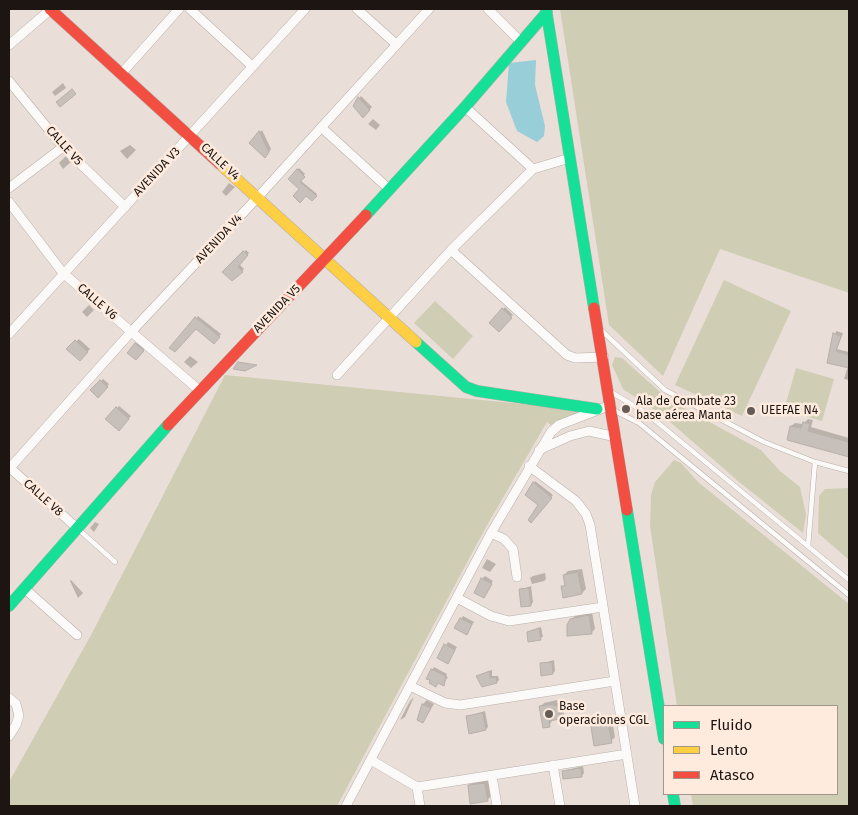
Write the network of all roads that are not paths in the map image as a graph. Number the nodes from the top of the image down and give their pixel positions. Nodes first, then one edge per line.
1 (51, 9) edge
2 (179, 9) edge
3 (190, 9) edge
4 (305, 9) edge
5 (357, 9) edge
6 (429, 9) edge
7 (488, 9) edge
8 (546, 10) edge
9 (520, 41) junction
10 (9, 44) edge
11 (396, 44) junction
12 (252, 66) junction
13 (121, 74) junction
14 (9, 81) edge
15 (465, 107) junction
16 (322, 128) junction
17 (191, 136) junction
18 (63, 147) junction
19 (570, 158) junction
20 (533, 170) junction
21 (9, 188) edge
22 (389, 189) junction
23 (258, 198) junction
24 (9, 202) edge
25 (125, 208) junction
26 (450, 250) junction
27 (326, 259) junction
28 (63, 273) junction
29 (389, 316) junction
30 (599, 328) junction
31 (131, 332) junction
32 (9, 334) edge
33 (604, 357) junction
34 (337, 375) dead end
35 (199, 390) junction
36 (609, 390) junction
37 (612, 407) junction
38 (597, 409) junction
39 (616, 437) junction
40 (539, 450) junction
41 (815, 462) junction
42 (529, 466) junction
43 (9, 468) edge
44 (849, 471) edge
45 (77, 528) junction
46 (491, 533) junction
47 (808, 546) junction
48 (115, 562) dead end
49 (517, 577) dead end
50 (849, 580) edge
51 (24, 588) junction
52 (849, 595) edge
53 (457, 598) junction
54 (9, 606) edge
55 (603, 607) junction
56 (77, 635) dead end
57 (616, 681) junction
58 (410, 686) junction
59 (12, 701) edge
60 (663, 733) edge
61 (9, 736) edge
62 (627, 754) junction
63 (371, 760) junction
64 (553, 766) junction
65 (492, 776) junction
66 (417, 787) junction
67 (346, 806) edge
68 (420, 806) edge
69 (497, 806) edge
70 (560, 806) edge
71 (635, 806) edge

1 - 10 street
1 - 13 street, CALLE V4
2 - 13 street
3 - 12 street
4 - 12 street, AVENIDA V3
5 - 11 street
6 - 11 street, AVENIDA V4
7 - 9 street
8 - 9 street, AVENIDA V5
8 - 19 street
9 - 15 street, AVENIDA V5
11 - 16 street, AVENIDA V4
12 - 17 street, AVENIDA V3
13 - 17 street, CALLE V4
14 - 18 street, CALLE V5
15 - 20 street
15 - 22 street, AVENIDA V5
16 - 22 street
16 - 23 street, AVENIDA V4
17 - 23 street, CALLE V4
17 - 25 street, AVENIDA V3
18 - 21 street
18 - 25 street, CALLE V5
19 - 20 street
19 - 30 street
20 - 26 street
22 - 27 street, AVENIDA V5
23 - 27 street, CALLE V4
23 - 31 street, AVENIDA V4
24 - 28 street, CALLE V6
25 - 28 street, AVENIDA V3
26 - 29 street
26 - 33 street
27 - 29 street, CALLE V4
27 - 35 street, AVENIDA V5
28 - 31 street, CALLE V6
28 - 32 street, AVENIDA V3
29 - 34 street
29 - 38 street, CALLE V4
30 - 33 street
30 - 41 lane
31 - 35 street, CALLE V6
31 - 43 street, AVENIDA V4
33 - 36 street
35 - 45 street, AVENIDA V5
36 - 37 street
36 - 47 lane
37 - 38 street
37 - 39 street
37 - 52 lane
38 - 40 street
39 - 40 street
39 - 60 street
40 - 42 street
41 - 44 lane
41 - 47 lane
42 - 46 street
42 - 55 street
43 - 45 street, CALLE V8
45 - 48 lane
45 - 51 street, AVENIDA V5
46 - 49 street
46 - 53 street
47 - 50 lane
51 - 54 street, AVENIDA V5
51 - 56 street
53 - 55 street
53 - 58 street
55 - 57 street
57 - 58 street
57 - 62 street
58 - 63 street
59 - 61 street
62 - 64 street
62 - 71 street
63 - 66 street
63 - 67 street
64 - 65 street
64 - 70 street
65 - 66 street
65 - 69 street
66 - 68 street

